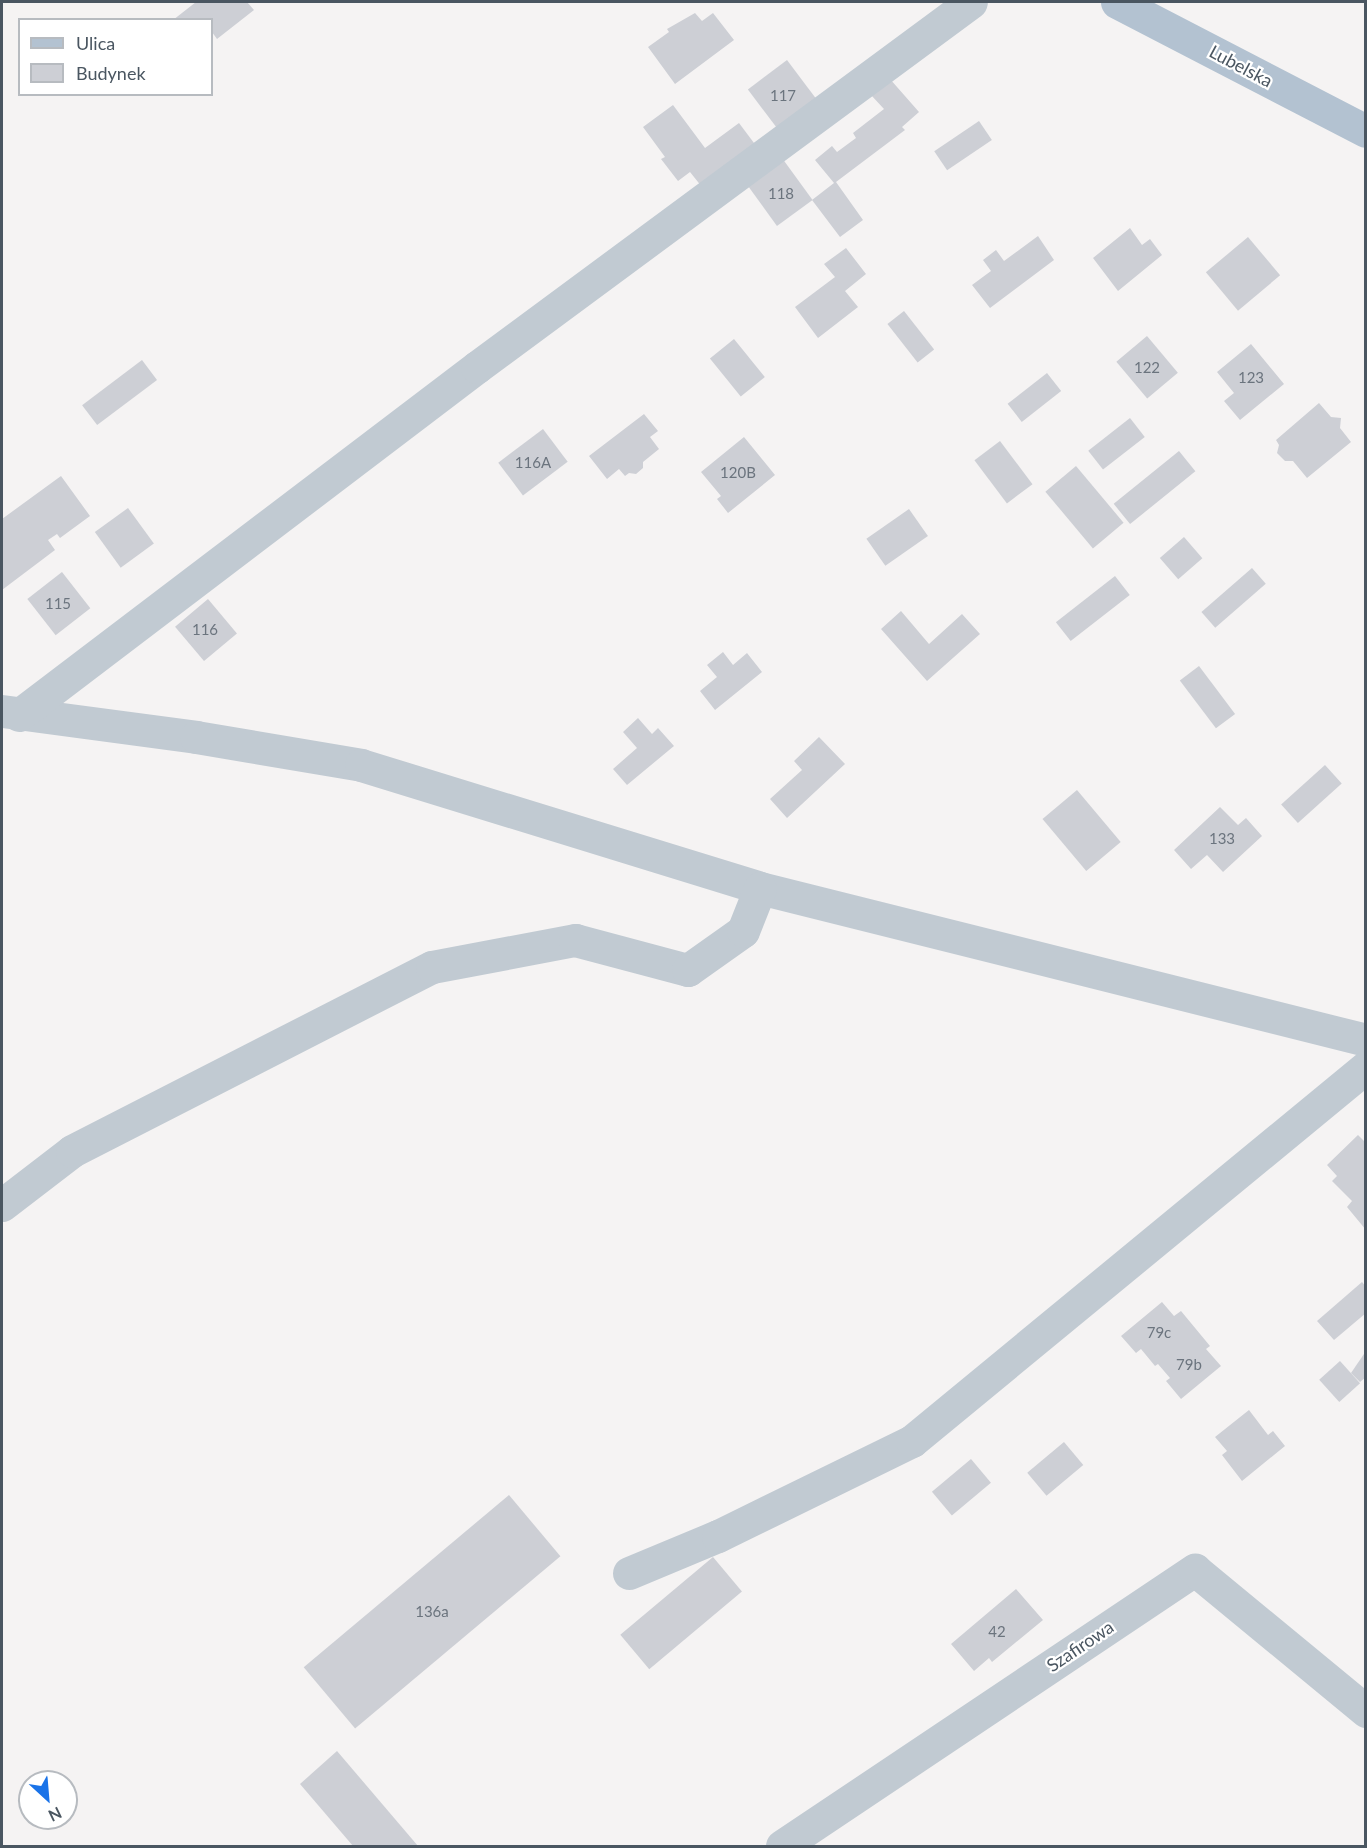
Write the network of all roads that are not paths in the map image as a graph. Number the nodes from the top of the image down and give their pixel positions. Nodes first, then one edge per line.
1 (971, 2) edge
2 (1117, 2) edge
3 (1365, 131) edge
4 (10, 713) edge
5 (760, 888) junction
6 (1365, 1040) edge
7 (1365, 1067) edge
8 (2, 1205) edge
9 (629, 1573) dead end
10 (1365, 1711) edge
11 (782, 1846) edge

1 - 4 street
2 - 3 main road, Lubelska
4 - 5 street
5 - 6 street
5 - 8 street
7 - 9 street
10 - 11 street, Szafirowa

